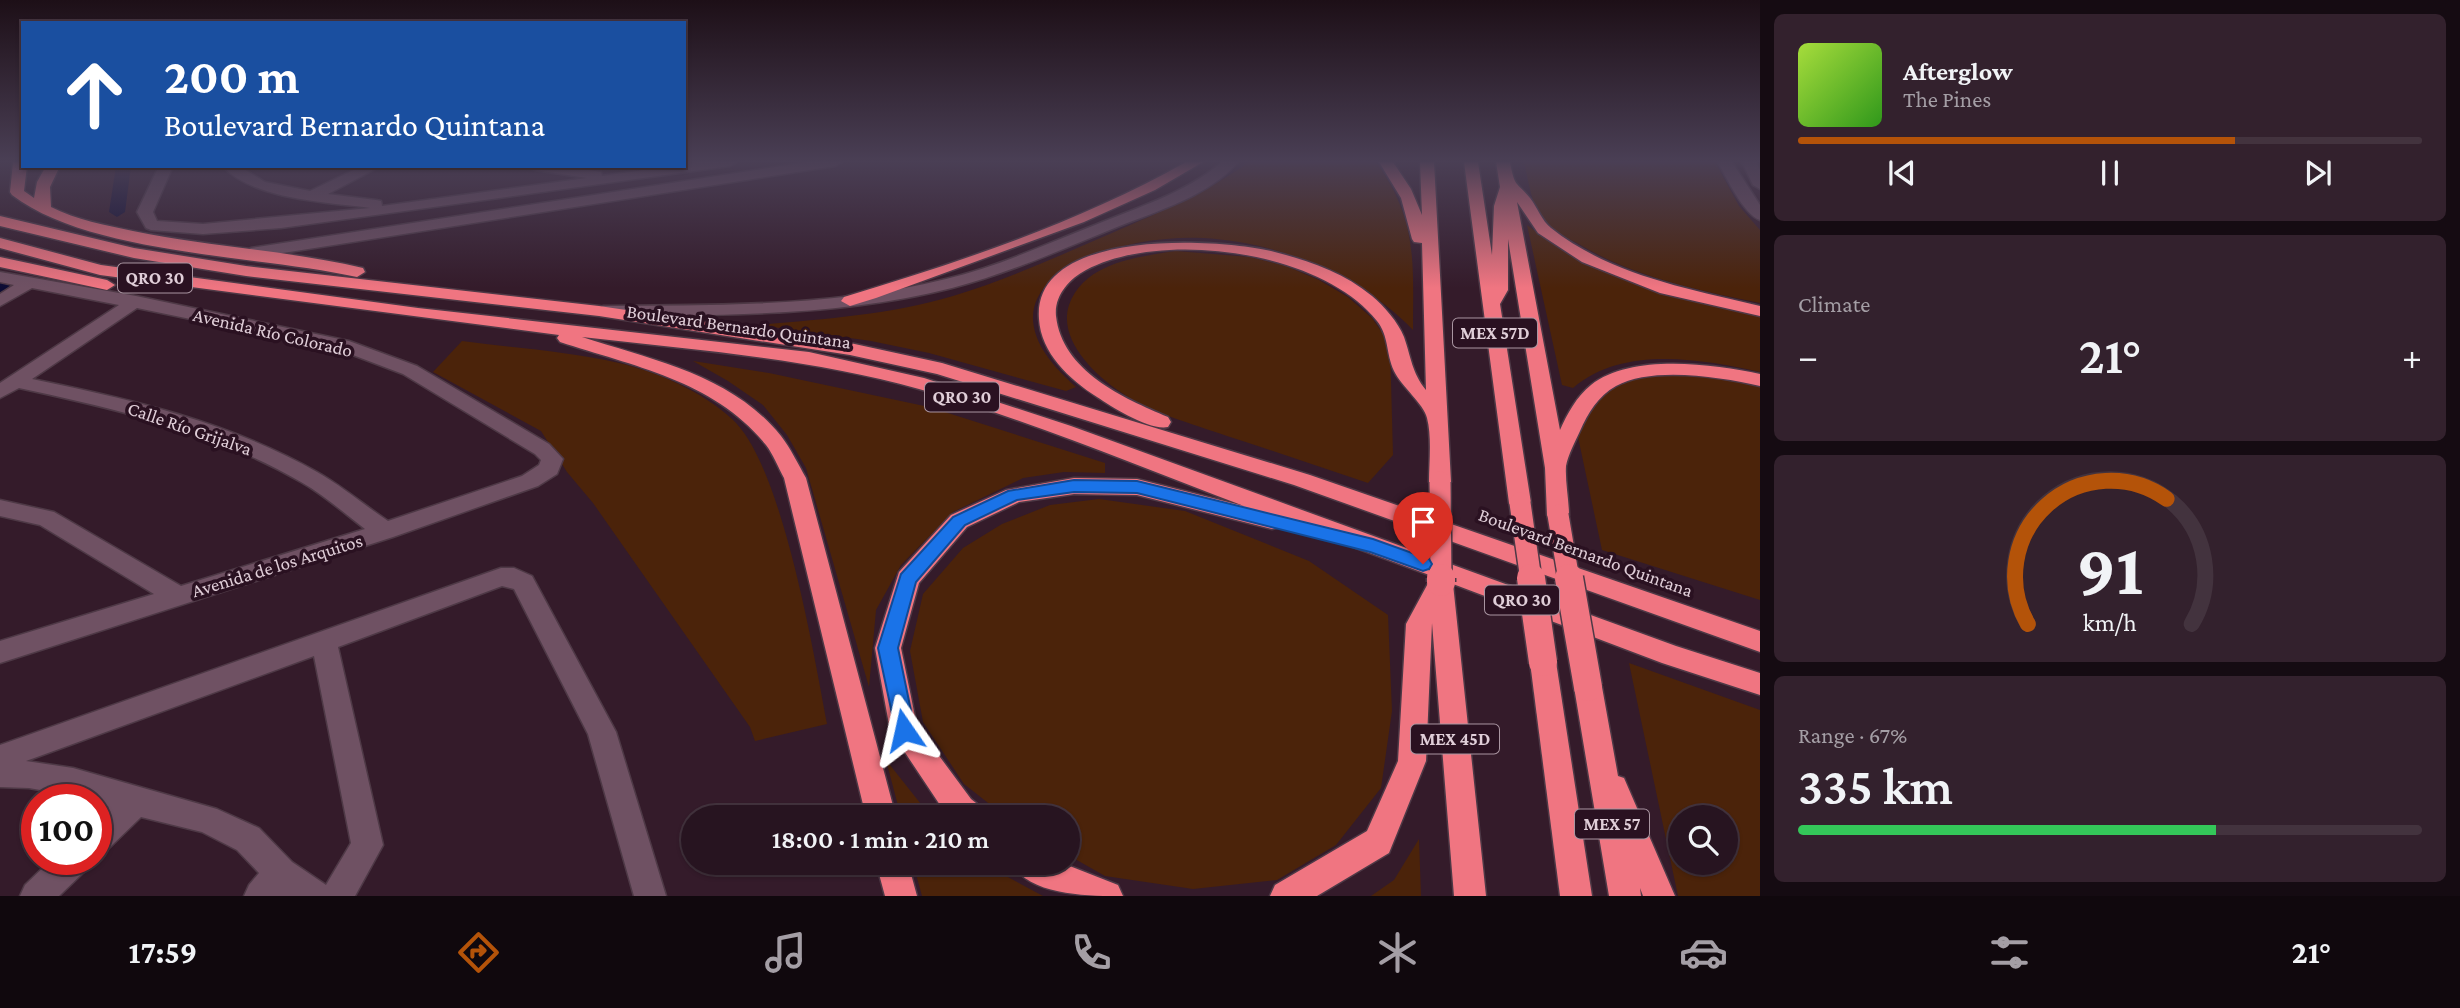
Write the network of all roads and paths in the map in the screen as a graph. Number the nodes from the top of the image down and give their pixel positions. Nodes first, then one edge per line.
1 (35, 204) edge
2 (42, 204) edge
3 (149, 204) edge
4 (373, 204) edge
5 (436, 204) edge
6 (561, 204) edge
7 (1115, 204) edge
8 (1156, 204) edge
9 (1412, 204) edge
10 (1427, 204) edge
11 (1477, 204) edge
12 (1502, 204) edge
13 (1511, 204) edge
14 (1526, 204) edge
15 (406, 208) junction
16 (44, 210) junction
17 (0, 221) edge
18 (415, 226) junction
19 (0, 243) edge
20 (251, 253) junction
21 (0, 262) edge
22 (0, 277) edge
23 (32, 281) junction
24 (432, 292) junction
25 (0, 301) edge
26 (136, 301) junction
27 (850, 301) junction
28 (1431, 304) junction
29 (1491, 305) junction
30 (599, 311) junction
31 (1760, 311) edge
32 (408, 312) junction
33 (531, 326) junction
34 (1760, 380) edge
35 (8, 387) edge
36 (1436, 415) junction
37 (1556, 468) junction
38 (549, 469) joint
39 (1302, 480) junction
40 (0, 508) edge
41 (385, 531) junction
42 (1373, 546) junction
43 (1441, 582) junction
44 (178, 596) junction
45 (1662, 609) junction
46 (1760, 629) edge
47 (1760, 642) edge
48 (324, 643) junction
49 (0, 652) edge
50 (1671, 654) junction
51 (1760, 684) edge
52 (1760, 690) edge
53 (1598, 751) junction
54 (0, 758) edge
55 (0, 775) edge
56 (136, 802) junction
57 (878, 805) edge
58 (958, 805) edge
59 (112, 824) edge
60 (58, 875) edge
61 (895, 875) edge
62 (1053, 875) edge
63 (271, 885) edge
64 (36, 896) edge
65 (314, 896) edge
66 (337, 896) edge
67 (650, 896) edge
68 (901, 896) edge
69 (1107, 896) edge
70 (1286, 896) edge
71 (1470, 896) edge
72 (1576, 896) edge
73 (1625, 896) edge
74 (1660, 896) edge

1 - 16 highway
2 - 16 highway
3 - 15 street
4 - 15 street
5 - 15 street
6 - 18 street
7 - 27 highway
8 - 27 street
9 - 28 highway
10 - 28 highway, MEX 57D
11 - 29 highway, MEX 57D
12 - 29 highway
13 - 37 highway, MEX 57
14 - 31 highway
15 - 18 street
16 - 20 highway
17 - 24 highway, Boulevard Bernardo Quintana / QRO 30
18 - 20 street
19 - 32 highway, Boulevard Bernardo Quintana / QRO 30
20 - 24 highway
21 - 32 highway
22 - 23 street, Avenida Río Colorado
23 - 25 street
23 - 26 street, Avenida Río Colorado
24 - 30 highway, Boulevard Bernardo Quintana / QRO 30
26 - 35 street
26 - 38 street, Avenida Río Colorado
27 - 30 street
28 - 36 highway, MEX 57D
29 - 72 highway, MEX 57D, bridge
30 - 39 highway, Boulevard Bernardo Quintana / QRO 30
32 - 33 highway, Boulevard Bernardo Quintana / QRO 30
33 - 42 highway, Boulevard Bernardo Quintana / QRO 30
33 - 57 highway
34 - 37 highway
35 - 41 street, Calle Río Grijalva
36 - 39 highway
36 - 43 highway, MEX 57D, bridge
37 - 53 highway, MEX 57, bridge
38 - 41 street, Avenida de los Arquitos
39 - 45 highway, Boulevard Bernardo Quintana / QRO 30
40 - 44 street
41 - 44 street, Avenida de los Arquitos
42 - 50 highway, Boulevard Bernardo Quintana / QRO 30
42 - 58 highway
43 - 70 highway
43 - 71 highway, MEX 45D
44 - 49 street, Avenida de los Arquitos
45 - 46 highway
45 - 47 highway, Boulevard Bernardo Quintana / QRO 30
48 - 54 street
48 - 66 street
48 - 67 street
50 - 51 highway, Boulevard Bernardo Quintana / QRO 30
50 - 52 highway
53 - 73 highway, MEX 57
53 - 74 highway
55 - 56 street
56 - 59 street
56 - 63 street
60 - 64 street
61 - 68 highway
62 - 69 highway
63 - 65 street

